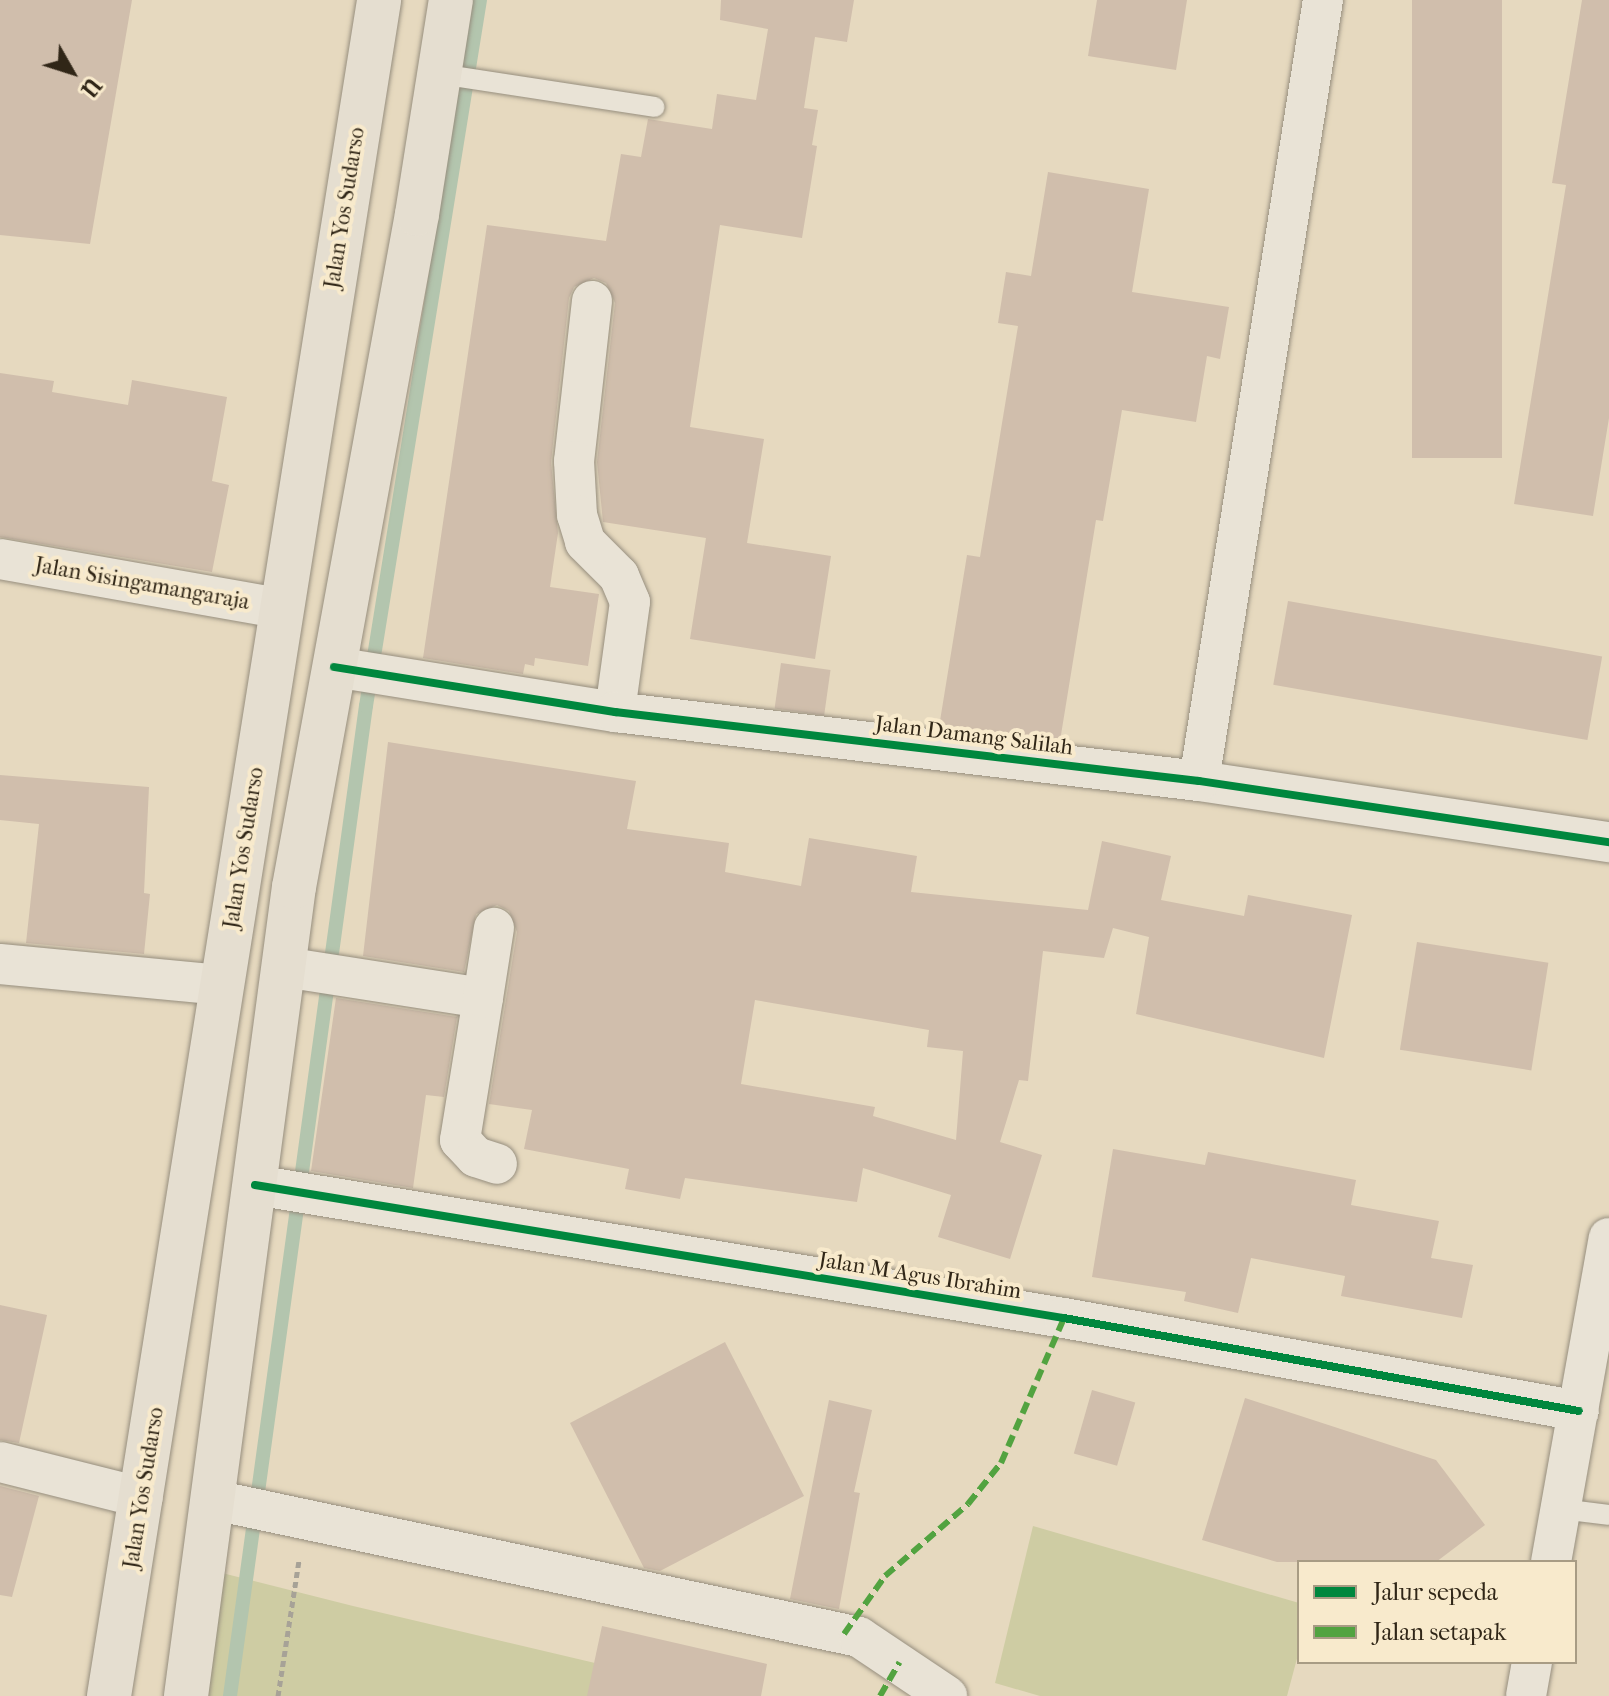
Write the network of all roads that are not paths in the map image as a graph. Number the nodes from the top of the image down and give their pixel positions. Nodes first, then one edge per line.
1 (379, 0) edge
2 (451, 0) edge
3 (1323, 0) edge
4 (439, 74) junction
5 (654, 107) dead end
6 (592, 301) dead end
7 (0, 559) edge
8 (283, 609) junction
9 (358, 671) junction
10 (615, 712) junction
11 (1199, 781) junction
12 (1609, 842) edge
13 (494, 928) dead end
14 (0, 964) edge
15 (284, 967) junction
16 (223, 985) junction
17 (483, 998) junction
18 (497, 1164) dead end
19 (255, 1185) junction
20 (1609, 1238) edge
21 (1579, 1411) junction
22 (0, 1462) edge
23 (143, 1498) junction
24 (214, 1500) junction
25 (1561, 1509) junction
26 (1609, 1515) edge
27 (1551, 1560) edge
28 (1532, 1664) edge
29 (109, 1696) edge
30 (186, 1696) edge
31 (947, 1696) edge
32 (1526, 1696) edge

1 - 8 main road, Jalan Yos Sudarso
2 - 4 main road
3 - 11 street
4 - 5 lane
4 - 9 main road
6 - 10 street
7 - 8 street, Jalan Sisingamangaraja
8 - 16 main road, Jalan Yos Sudarso
9 - 10 street, Jalan Damang Salilah
9 - 15 main road
10 - 11 street, Jalan Damang Salilah
11 - 12 street, Jalan Damang Salilah
13 - 17 street
14 - 16 street
15 - 17 street
15 - 19 main road
16 - 23 main road, Jalan Yos Sudarso
17 - 18 street
19 - 21 street, Jalan M Agus Ibrahim
19 - 24 main road
20 - 21 street
21 - 25 street
22 - 23 street
23 - 29 main road, Jalan Yos Sudarso
24 - 30 main road
24 - 31 street
25 - 26 lane
25 - 27 street
28 - 32 street

